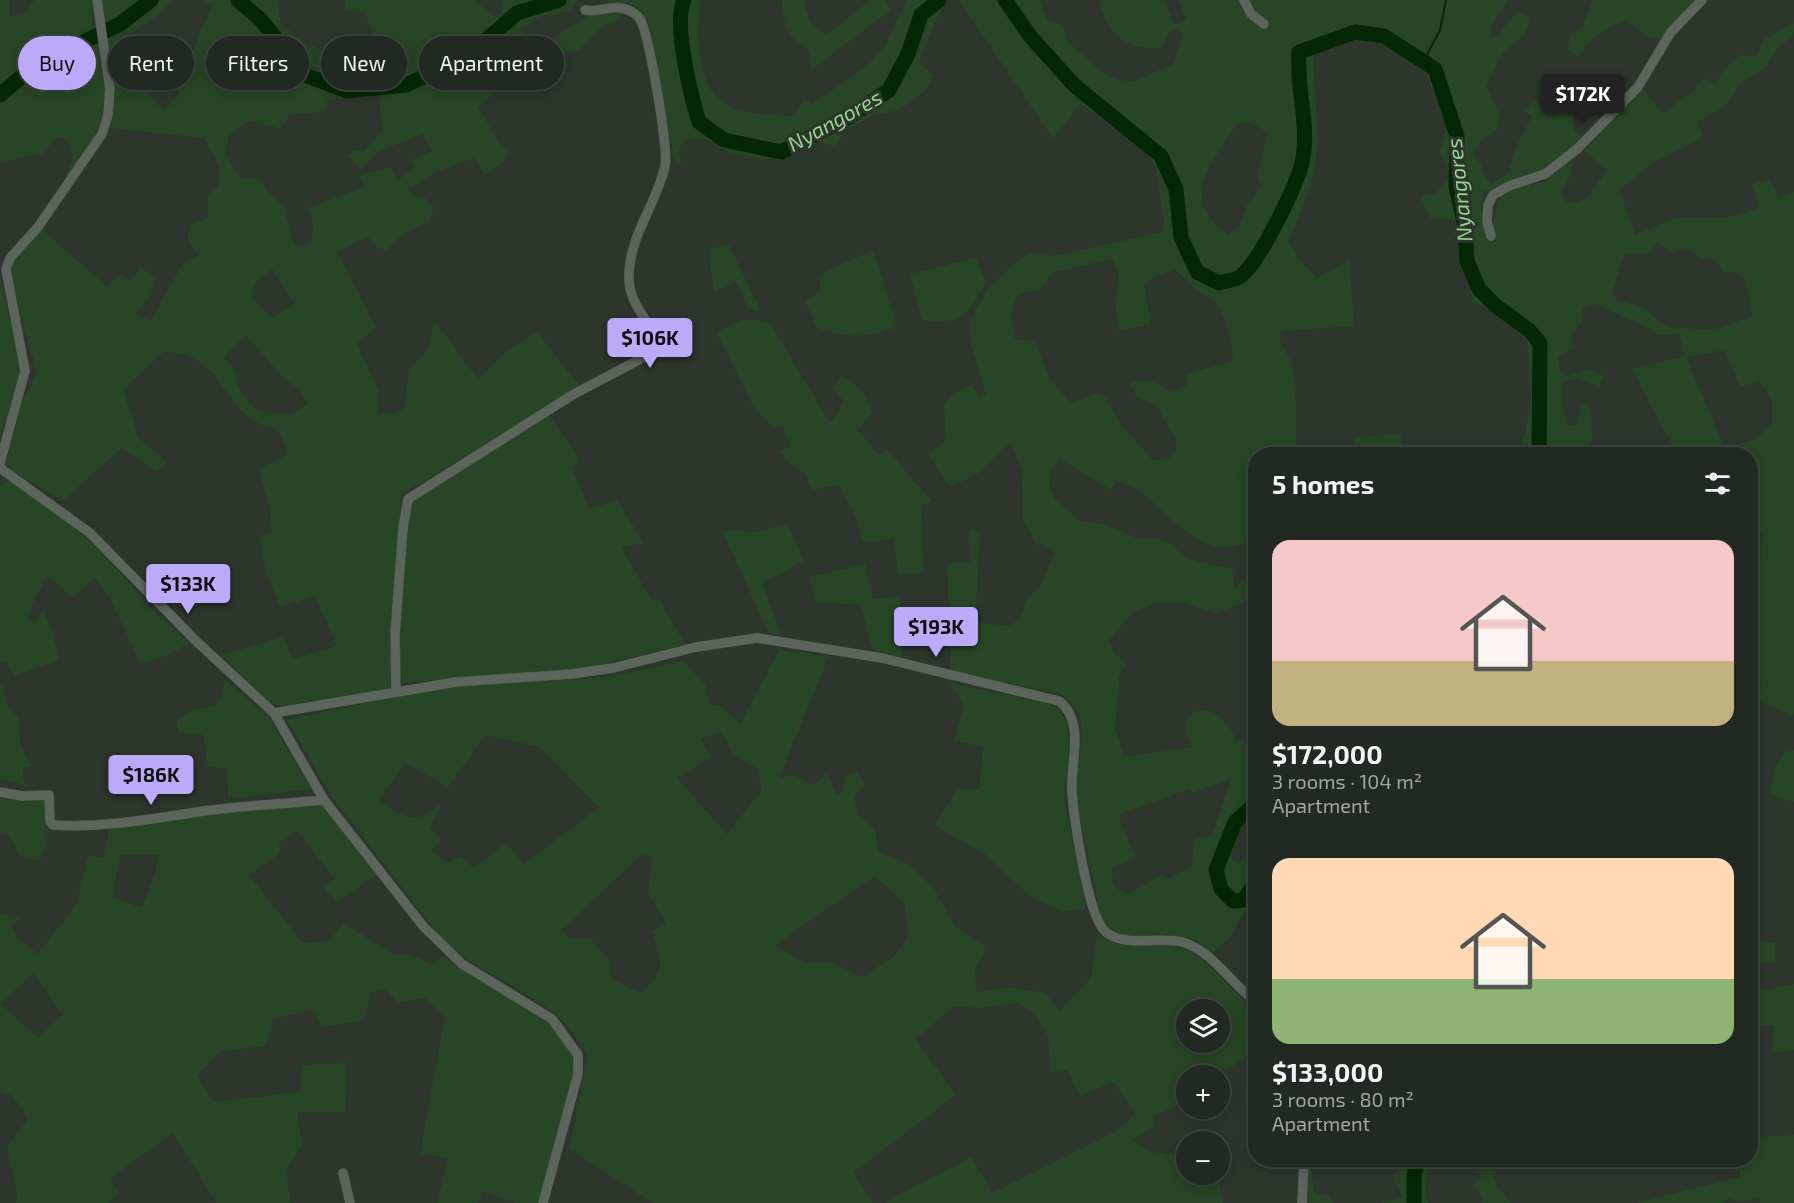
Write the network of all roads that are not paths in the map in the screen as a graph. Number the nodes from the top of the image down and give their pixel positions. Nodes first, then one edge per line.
1 (1244, 0) edge
2 (1702, 0) edge
3 (97, 2) edge
4 (585, 10) dead end
5 (1264, 24) dead end
6 (1491, 236) dead end
7 (0, 465) edge
8 (396, 691) junction
9 (274, 713) junction
10 (0, 792) edge
11 (324, 800) junction
12 (1248, 995) edge
13 (1304, 1167) edge
14 (343, 1173) dead end
15 (350, 1203) edge
16 (543, 1203) edge
17 (1302, 1203) edge

1 - 5 street
2 - 6 street
3 - 7 street
4 - 8 street
7 - 9 street
8 - 9 street
8 - 12 street
9 - 11 street
10 - 11 street
11 - 16 street
13 - 17 street
14 - 15 street

